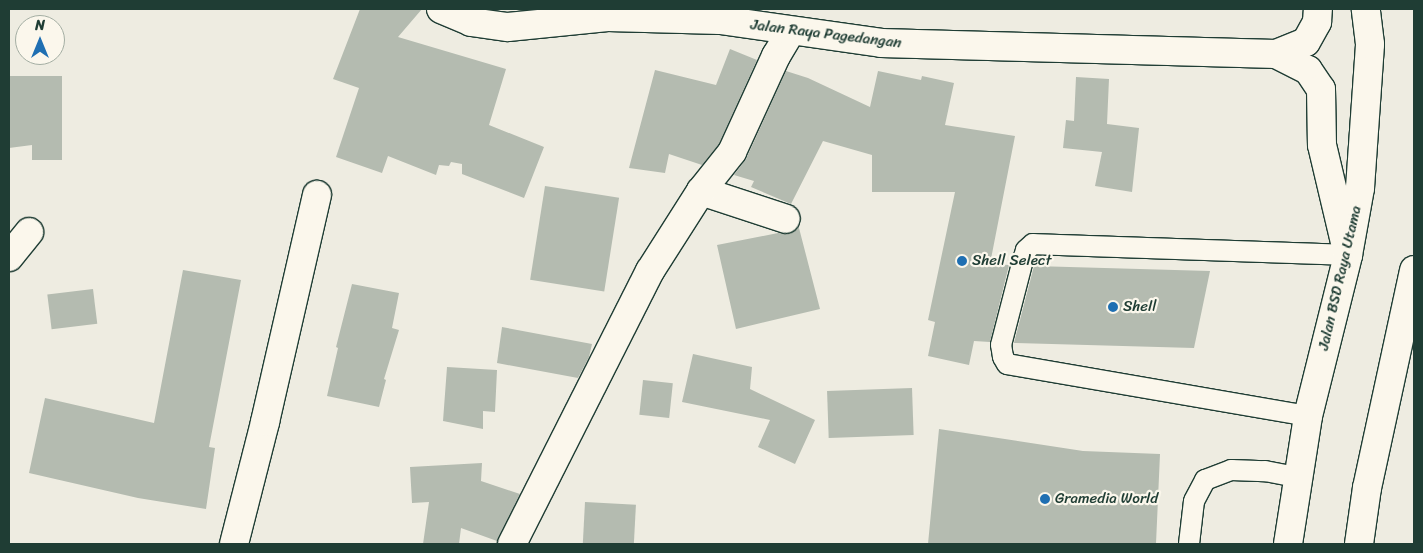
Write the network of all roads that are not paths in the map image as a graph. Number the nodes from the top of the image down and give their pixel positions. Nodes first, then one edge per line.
1 (441, 9) edge
2 (1318, 9) edge
3 (1366, 9) edge
4 (791, 32) junction
5 (1276, 54) junction
6 (701, 191) junction
7 (317, 195) dead end
8 (786, 220) dead end
9 (29, 232) dead end
10 (1348, 255) junction
11 (9, 256) edge
12 (1414, 270) edge
13 (1308, 416) junction
14 (1297, 477) junction
15 (234, 544) edge
16 (512, 544) edge
17 (1189, 544) edge
18 (1288, 544) edge
19 (1359, 544) edge

1 - 4 street, Jalan Raya Pagedangan
2 - 5 street
3 - 10 street, Jalan BSD Raya Utama
4 - 5 street, Jalan Raya Pagedangan
4 - 6 street
5 - 10 street
6 - 8 street
6 - 16 street
7 - 15 street
9 - 11 street
10 - 13 street, Jalan BSD Raya Utama
10 - 13 lane
12 - 19 street
13 - 14 street, Jalan BSD Raya Utama
14 - 17 lane
14 - 18 street, Jalan BSD Raya Utama

